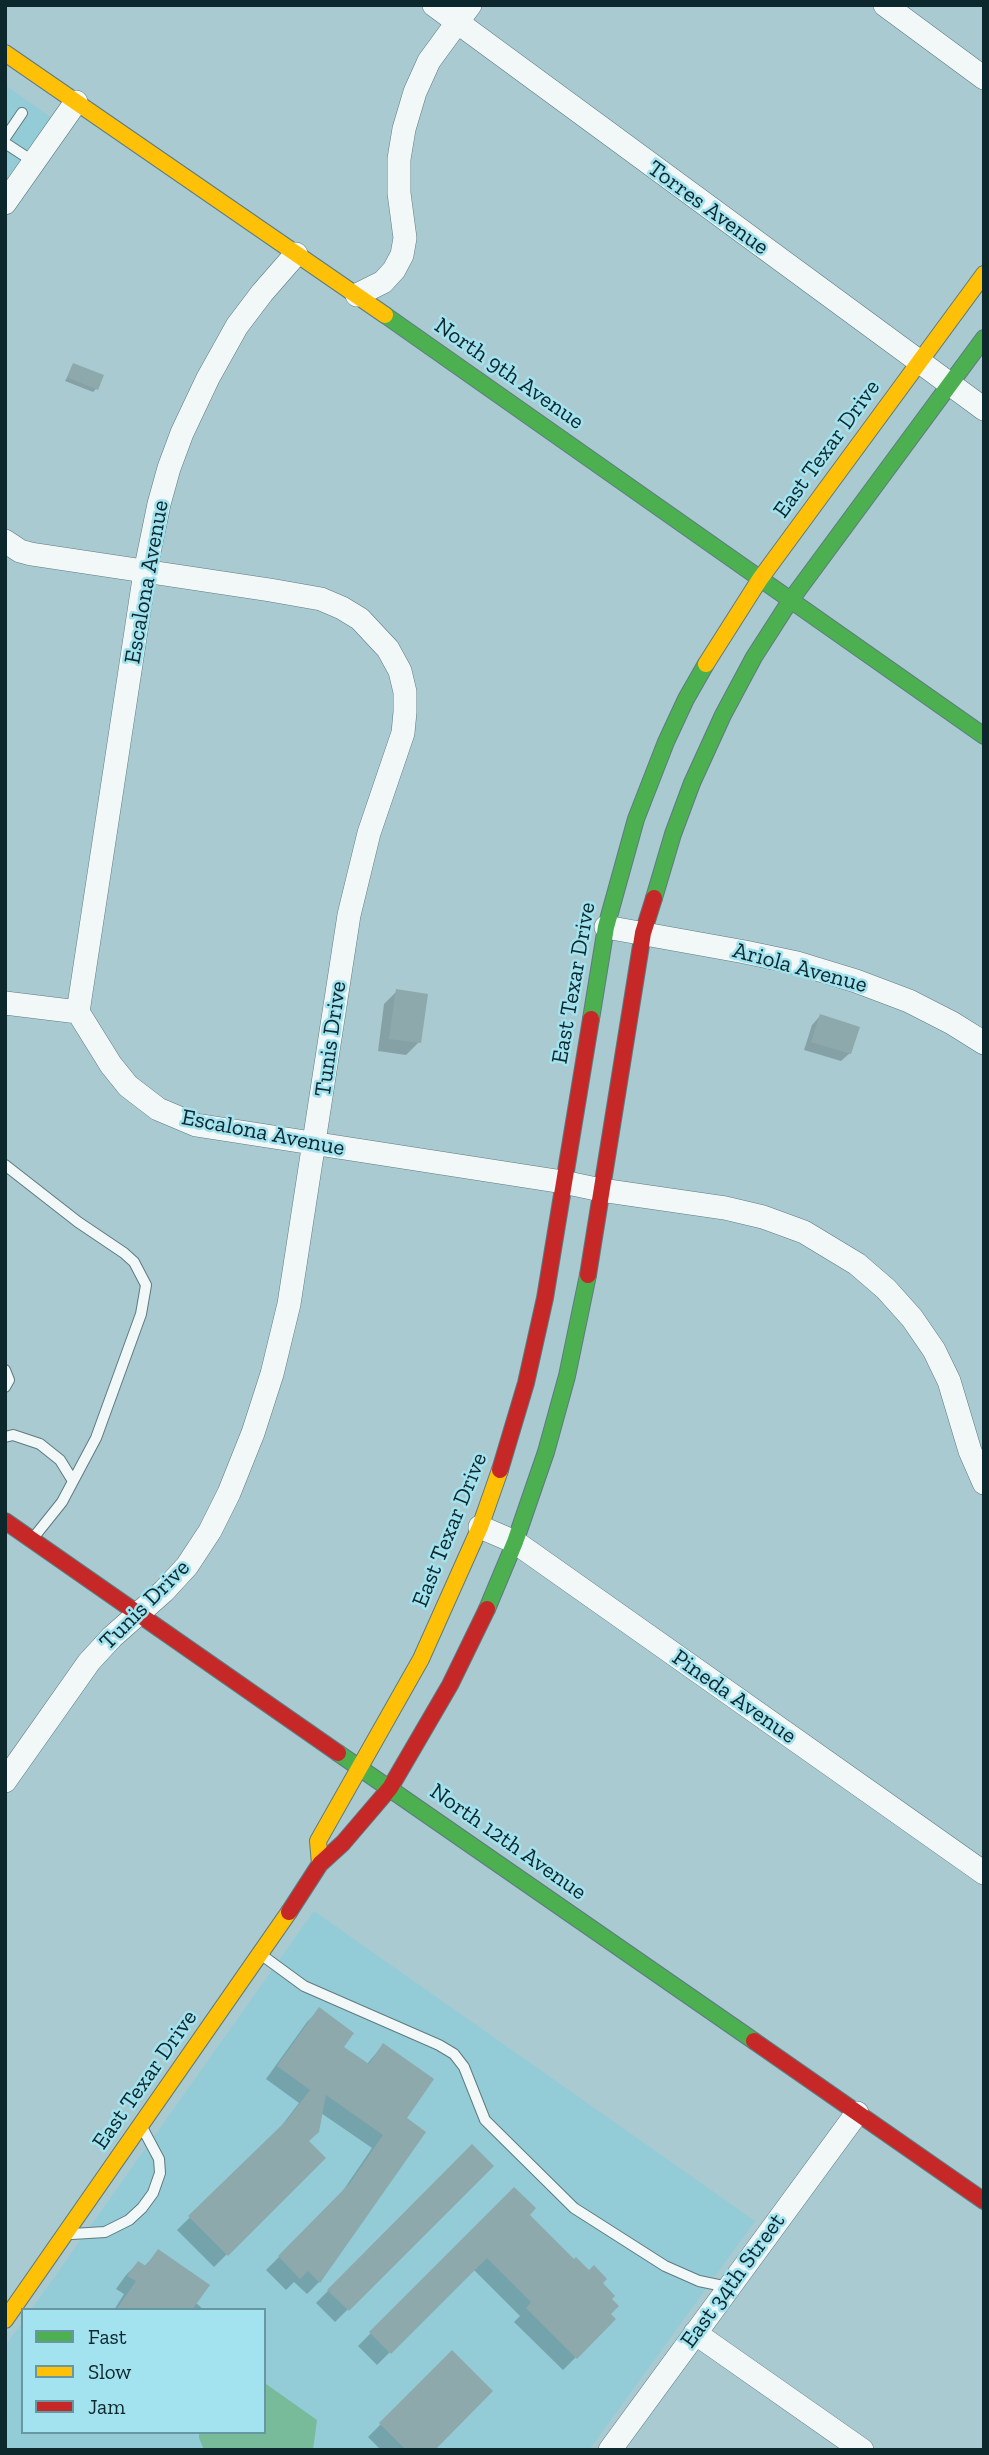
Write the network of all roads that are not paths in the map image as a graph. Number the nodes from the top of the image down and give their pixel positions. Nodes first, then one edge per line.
1 (434, 5) edge
2 (885, 5) edge
3 (463, 14) edge
4 (5, 53) edge
5 (984, 78) edge
6 (75, 102) junction
7 (22, 113) dead end
8 (5, 138) edge
9 (5, 143) edge
10 (34, 162) junction
11 (5, 203) edge
12 (296, 254) junction
13 (984, 274) edge
14 (357, 295) junction
15 (984, 338) edge
16 (919, 361) junction
17 (950, 384) junction
18 (984, 409) edge
19 (5, 541) edge
20 (145, 572) junction
21 (760, 579) junction
22 (790, 601) junction
23 (984, 736) edge
24 (606, 927) junction
25 (643, 933) junction
26 (5, 1003) edge
27 (78, 1013) junction
28 (984, 1043) edge
29 (315, 1144) junction
30 (5, 1165) edge
31 (563, 1182) junction
32 (601, 1191) junction
33 (5, 1370) edge
34 (5, 1387) edge
35 (5, 1437) edge
36 (73, 1481) junction
37 (984, 1483) edge
38 (5, 1521) edge
39 (480, 1527) junction
40 (32, 1539) junction
41 (515, 1542) junction
42 (139, 1613) junction
43 (358, 1766) junction
44 (5, 1782) edge
45 (390, 1788) junction
46 (320, 1864) junction
47 (984, 1873) edge
48 (261, 1954) junction
49 (857, 2113) junction
50 (141, 2125) junction
51 (984, 2201) edge
52 (65, 2234) junction
53 (729, 2287) junction
54 (5, 2320) edge
55 (695, 2333) junction
56 (610, 2450) edge
57 (862, 2450) edge

1 - 3 street, Torres Avenue
2 - 5 street
3 - 14 street
3 - 16 street, Torres Avenue
4 - 6 street, North 9th Avenue
6 - 10 street
6 - 12 street, North 9th Avenue
7 - 8 lane
9 - 10 lane
10 - 11 street
12 - 14 street, North 9th Avenue
12 - 20 street, Escalona Avenue
13 - 16 street, East Texar Drive
14 - 21 street, North 9th Avenue
15 - 17 street
16 - 17 street, Torres Avenue
16 - 21 street, East Texar Drive
17 - 18 street, Torres Avenue
17 - 22 street
19 - 20 street, Tunis Drive
20 - 27 street, Escalona Avenue
20 - 29 street, Tunis Drive
21 - 22 street, North 9th Avenue
21 - 24 street, East Texar Drive
22 - 23 street, North 9th Avenue
22 - 25 street
24 - 25 street, Ariola Avenue
24 - 31 street, East Texar Drive
25 - 28 street, Ariola Avenue
25 - 32 street
26 - 27 street
27 - 29 street, Escalona Avenue
29 - 31 street, Escalona Avenue
29 - 42 street, Tunis Drive
30 - 36 lane
31 - 32 street, Escalona Avenue
31 - 39 street, East Texar Drive
32 - 37 street, Escalona Avenue
32 - 41 street
33 - 34 lane
35 - 36 lane
36 - 40 lane
38 - 40 street, North 12th Avenue
39 - 41 street, Pineda Avenue
39 - 43 street, East Texar Drive
40 - 42 street, North 12th Avenue
41 - 45 street
41 - 47 street, Pineda Avenue
42 - 43 street, North 12th Avenue
42 - 44 street, Tunis Drive
43 - 45 street, North 12th Avenue
43 - 46 street, East Texar Drive
45 - 46 street
45 - 49 street, North 12th Avenue
46 - 48 street, East Texar Drive
48 - 50 street, East Texar Drive
48 - 53 lane
49 - 51 street, North 12th Avenue
49 - 53 street, East 34th Street
50 - 52 street, East Texar Drive
50 - 52 lane
52 - 54 street, East Texar Drive
53 - 55 street, East 34th Street
55 - 56 street, East 34th Street
55 - 57 street

